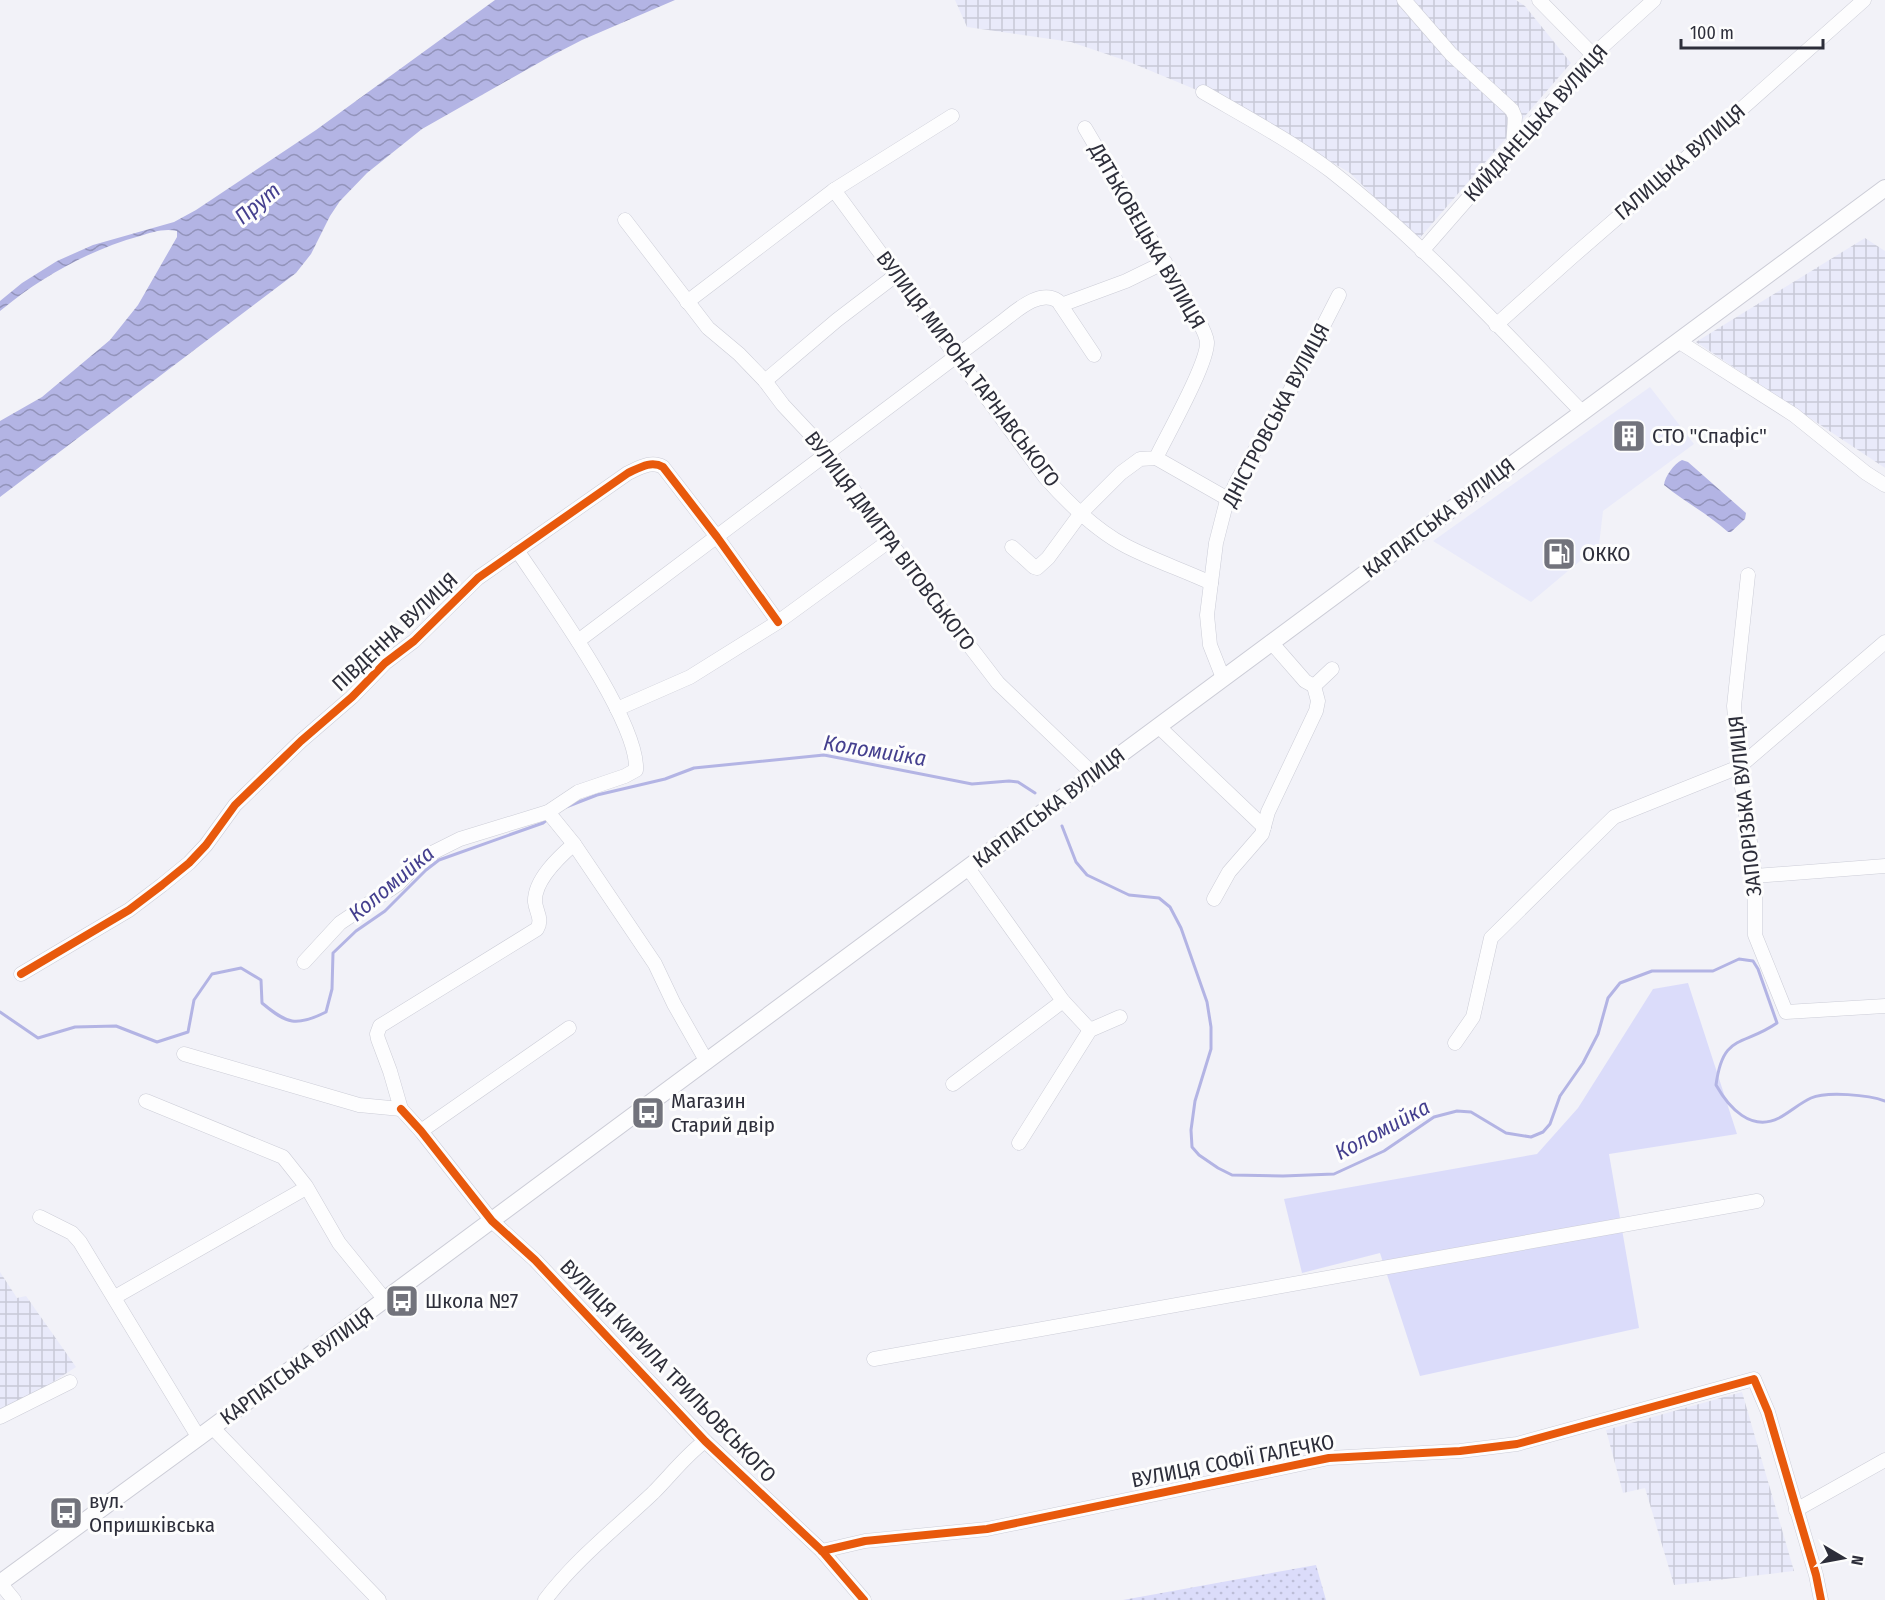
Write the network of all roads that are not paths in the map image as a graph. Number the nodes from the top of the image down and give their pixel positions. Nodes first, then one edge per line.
1 (1404, 0) edge
2 (1654, 0) edge
3 (1864, 0) edge
4 (1541, 1) edge
5 (1593, 55) junction
6 (1203, 92) dead end
7 (952, 116) dead end
8 (1085, 128) dead end
9 (1513, 147) junction
10 (1885, 188) edge
11 (834, 190) junction
12 (625, 220) dead end
13 (1422, 251) junction
14 (1165, 262) junction
15 (896, 275) junction
16 (1340, 295) dead end
17 (687, 302) junction
18 (1061, 305) junction
19 (1496, 325) junction
20 (1678, 341) junction
21 (1094, 355) dead end
22 (957, 357) junction
23 (765, 381) junction
24 (1582, 412) junction
25 (828, 453) junction
26 (1156, 458) junction
27 (1885, 485) edge
28 (1228, 499) junction
29 (1081, 513) junction
30 (717, 537) junction
31 (889, 541) junction
32 (1012, 547) dead end
33 (517, 550) junction
34 (1748, 575) dead end
35 (1211, 583) junction
36 (778, 622) junction
37 (578, 641) junction
38 (1271, 642) junction
39 (1885, 642) edge
40 (1332, 669) dead end
41 (1223, 678) junction
42 (1314, 686) junction
43 (617, 709) junction
44 (1158, 726) junction
45 (1739, 767) junction
46 (1093, 774) junction
47 (551, 816) junction
48 (1264, 826) junction
49 (574, 844) junction
50 (1885, 866) edge
51 (968, 868) junction
52 (1755, 876) junction
53 (1214, 899) dead end
54 (304, 962) dead end
55 (21, 974) dead end
56 (1063, 1001) junction
57 (1885, 1006) edge
58 (1120, 1017) dead end
59 (569, 1028) dead end
60 (1090, 1030) junction
61 (1455, 1043) dead end
62 (184, 1054) dead end
63 (706, 1062) junction
64 (953, 1084) dead end
65 (146, 1101) dead end
66 (401, 1109) junction
67 (421, 1131) junction
68 (1020, 1143) dead end
69 (306, 1188) junction
70 (1757, 1201) dead end
71 (40, 1216) dead end
72 (492, 1221) junction
73 (115, 1297) junction
74 (386, 1301) junction
75 (874, 1359) dead end
76 (70, 1382) dead end
77 (0, 1417) edge
78 (206, 1433) junction
79 (705, 1441) junction
80 (1885, 1460) edge
81 (1796, 1510) junction
82 (822, 1551) junction
83 (0, 1583) edge
84 (14, 1600) edge
85 (379, 1600) edge
86 (545, 1600) edge
87 (864, 1600) edge
88 (1821, 1600) edge

1 - 9 street
2 - 5 street, КИЙДАНЕЦЬКА ВУЛИЦЯ
3 - 19 street, ГАЛИЦЬКА ВУЛИЦЯ
4 - 5 street
5 - 9 street, КИЙДАНЕЦЬКА ВУЛИЦЯ
6 - 13 street
7 - 11 street
8 - 14 street, ДЯТЬКОВЕЦЬКА ВУЛИЦЯ
9 - 13 street, КИЙДАНЕЦЬКА ВУЛИЦЯ
10 - 20 main road, КАРПАТСЬКА ВУЛИЦЯ
11 - 15 street, ВУЛИЦЯ МИРОНА ТАРНАВСЬКОГО
11 - 17 street
12 - 17 street, ВУЛИЦЯ ДМИТРА ВІТОВСЬКОГО
13 - 19 street
14 - 18 street
14 - 26 street, ДЯТЬКОВЕЦЬКА ВУЛИЦЯ
15 - 22 street, ВУЛИЦЯ МИРОНА ТАРНАВСЬКОГО
15 - 23 street
16 - 28 street, ДНІСТРОВСЬКА ВУЛИЦЯ
17 - 23 street, ВУЛИЦЯ ДМИТРА ВІТОВСЬКОГО
18 - 21 street
18 - 22 street
19 - 24 street
20 - 24 main road, КАРПАТСЬКА ВУЛИЦЯ
20 - 27 street
22 - 25 street
22 - 29 street, ВУЛИЦЯ МИРОНА ТАРНАВСЬКОГО
23 - 25 street, ВУЛИЦЯ ДМИТРА ВІТОВСЬКОГО
24 - 38 main road, КАРПАТСЬКА ВУЛИЦЯ
25 - 30 street
25 - 31 street, ВУЛИЦЯ ДМИТРА ВІТОВСЬКОГО
26 - 28 street
26 - 29 street
28 - 35 street, ДНІСТРОВСЬКА ВУЛИЦЯ
29 - 32 street
29 - 35 street, ВУЛИЦЯ МИРОНА ТАРНАВСЬКОГО
30 - 33 street, ПІВДЕННА ВУЛИЦЯ
30 - 36 street, ПІВДЕННА ВУЛИЦЯ
30 - 37 street
31 - 36 street
31 - 46 street, ВУЛИЦЯ ДМИТРА ВІТОВСЬКОГО
33 - 37 street
33 - 55 street, ПІВДЕННА ВУЛИЦЯ
34 - 45 street, ЗАПОРІЗЬКА ВУЛИЦЯ
35 - 41 street, ДНІСТРОВСЬКА ВУЛИЦЯ
36 - 43 street
37 - 43 street
38 - 41 main road, КАРПАТСЬКА ВУЛИЦЯ
38 - 42 street
39 - 45 street
40 - 42 street
41 - 44 main road, КАРПАТСЬКА ВУЛИЦЯ
42 - 48 street
43 - 47 street
44 - 46 main road, КАРПАТСЬКА ВУЛИЦЯ
44 - 48 street
45 - 52 street, ЗАПОРІЗЬКА ВУЛИЦЯ
45 - 61 street
46 - 51 main road, КАРПАТСЬКА ВУЛИЦЯ
47 - 49 street
47 - 54 street
48 - 53 street
49 - 63 street
49 - 66 street
50 - 52 street
51 - 56 street
51 - 63 main road, КАРПАТСЬКА ВУЛИЦЯ
52 - 57 street, ЗАПОРІЗЬКА ВУЛИЦЯ
56 - 60 street
56 - 64 street
58 - 60 street
59 - 67 street
60 - 68 street
62 - 66 street
63 - 72 main road, КАРПАТСЬКА ВУЛИЦЯ
65 - 69 street
66 - 67 street, ВУЛИЦЯ КИРИЛА ТРИЛЬОВСЬКОГО
67 - 72 street, ВУЛИЦЯ КИРИЛА ТРИЛЬОВСЬКОГО
69 - 73 street
69 - 74 street
70 - 75 street
71 - 73 street
72 - 74 main road, КАРПАТСЬКА ВУЛИЦЯ
72 - 79 street, ВУЛИЦЯ КИРИЛА ТРИЛЬОВСЬКОГО
73 - 78 street
74 - 78 main road, КАРПАТСЬКА ВУЛИЦЯ
76 - 77 street
78 - 83 main road, КАРПАТСЬКА ВУЛИЦЯ
78 - 85 street
79 - 82 street, ВУЛИЦЯ КИРИЛА ТРИЛЬОВСЬКОГО
79 - 86 street
80 - 81 street
81 - 82 street, ВУЛИЦЯ СОФІЇ ГАЛЕЧКО
81 - 88 street
82 - 87 street, ВУЛИЦЯ КИРИЛА ТРИЛЬОВСЬКОГО
83 - 84 street

